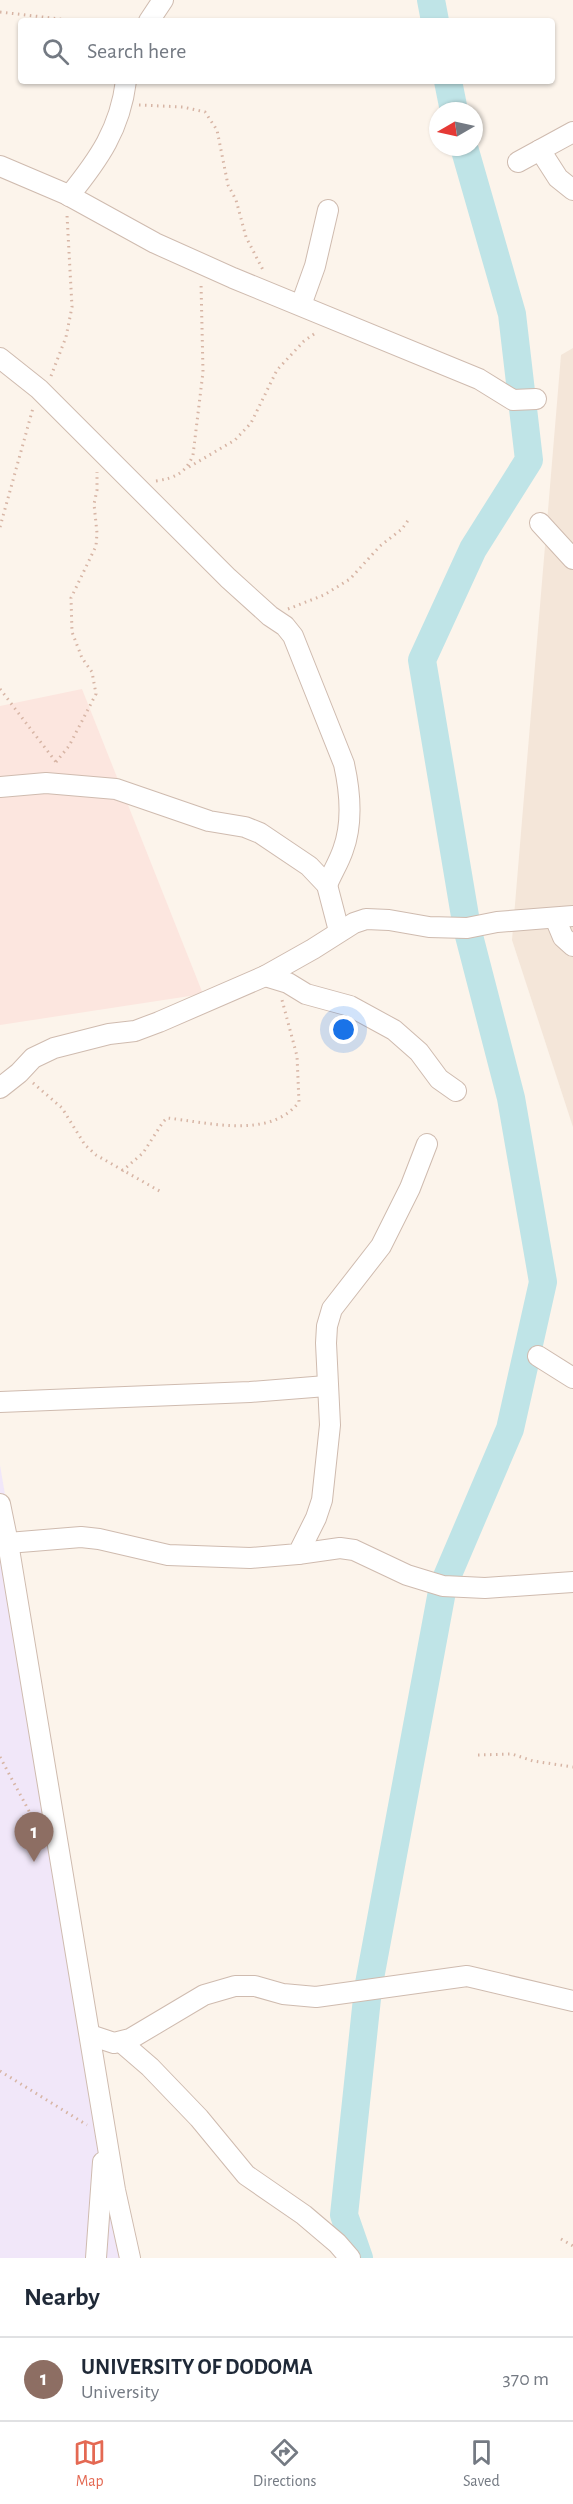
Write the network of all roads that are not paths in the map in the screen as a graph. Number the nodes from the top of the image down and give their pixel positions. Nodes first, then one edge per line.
1 (163, 0) edge
2 (151, 18) edge
3 (126, 84) edge
4 (573, 132) edge
5 (540, 150) junction
6 (518, 162) dead end
7 (0, 166) edge
8 (573, 190) edge
9 (68, 195) junction
10 (328, 210) dead end
11 (301, 305) junction
12 (0, 358) edge
13 (527, 400) dead end
14 (540, 523) dead end
15 (573, 559) edge
16 (0, 787) edge
17 (327, 885) junction
18 (564, 917) edge
19 (339, 930) junction
20 (573, 946) edge
21 (273, 978) junction
22 (0, 1088) edge
23 (456, 1091) dead end
24 (427, 1144) dead end
25 (538, 1356) dead end
26 (573, 1378) edge
27 (326, 1386) junction
28 (0, 1402) edge
29 (0, 1504) edge
30 (8, 1543) junction
31 (298, 1554) junction
32 (573, 1582) edge
33 (573, 2001) edge
34 (90, 2035) junction
35 (121, 2042) junction
36 (105, 2131) junction
37 (96, 2258) edge
38 (130, 2258) edge
39 (350, 2258) edge

1 - 2 street
3 - 9 street
4 - 5 street
5 - 6 street
5 - 8 street
7 - 9 street
9 - 11 street
10 - 11 street
11 - 13 street
12 - 17 street
14 - 15 street
16 - 17 street
17 - 19 street
18 - 19 street
18 - 20 street
19 - 21 street
21 - 22 street
21 - 23 street
24 - 27 street
25 - 26 street
27 - 28 street
27 - 31 street
29 - 30 street
30 - 31 street
30 - 34 street
31 - 32 street
33 - 35 street
34 - 35 street
34 - 36 street
35 - 39 street
36 - 37 street
36 - 38 street

